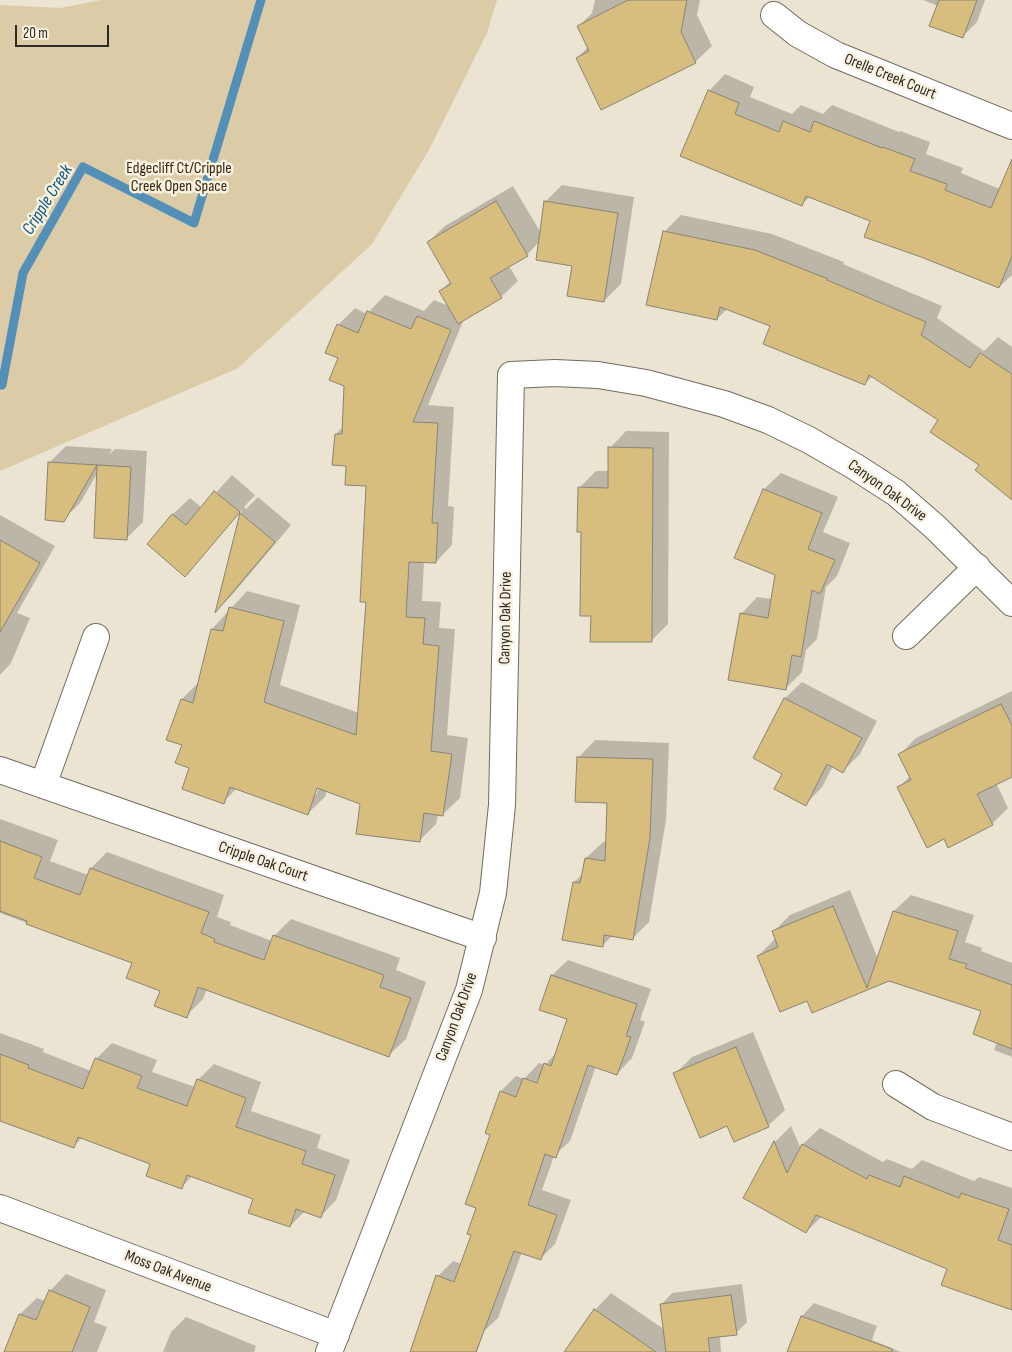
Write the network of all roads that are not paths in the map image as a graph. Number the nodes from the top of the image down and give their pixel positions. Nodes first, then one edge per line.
1 (774, 15) dead end
2 (1012, 126) edge
3 (977, 567) junction
4 (1012, 604) edge
5 (906, 636) dead end
6 (96, 637) dead end
7 (0, 770) edge
8 (43, 785) junction
9 (483, 938) junction
10 (896, 1084) dead end
11 (1012, 1137) edge
12 (0, 1208) edge
13 (333, 1344) edge

1 - 2 street, Orelle Creek Court
3 - 4 street, Canyon Oak Drive
3 - 5 street
3 - 9 street, Canyon Oak Drive
6 - 8 street
7 - 8 street, Cripple Oak Court
8 - 9 street, Cripple Oak Court
9 - 13 street, Canyon Oak Drive
10 - 11 street
12 - 13 street, Moss Oak Avenue

